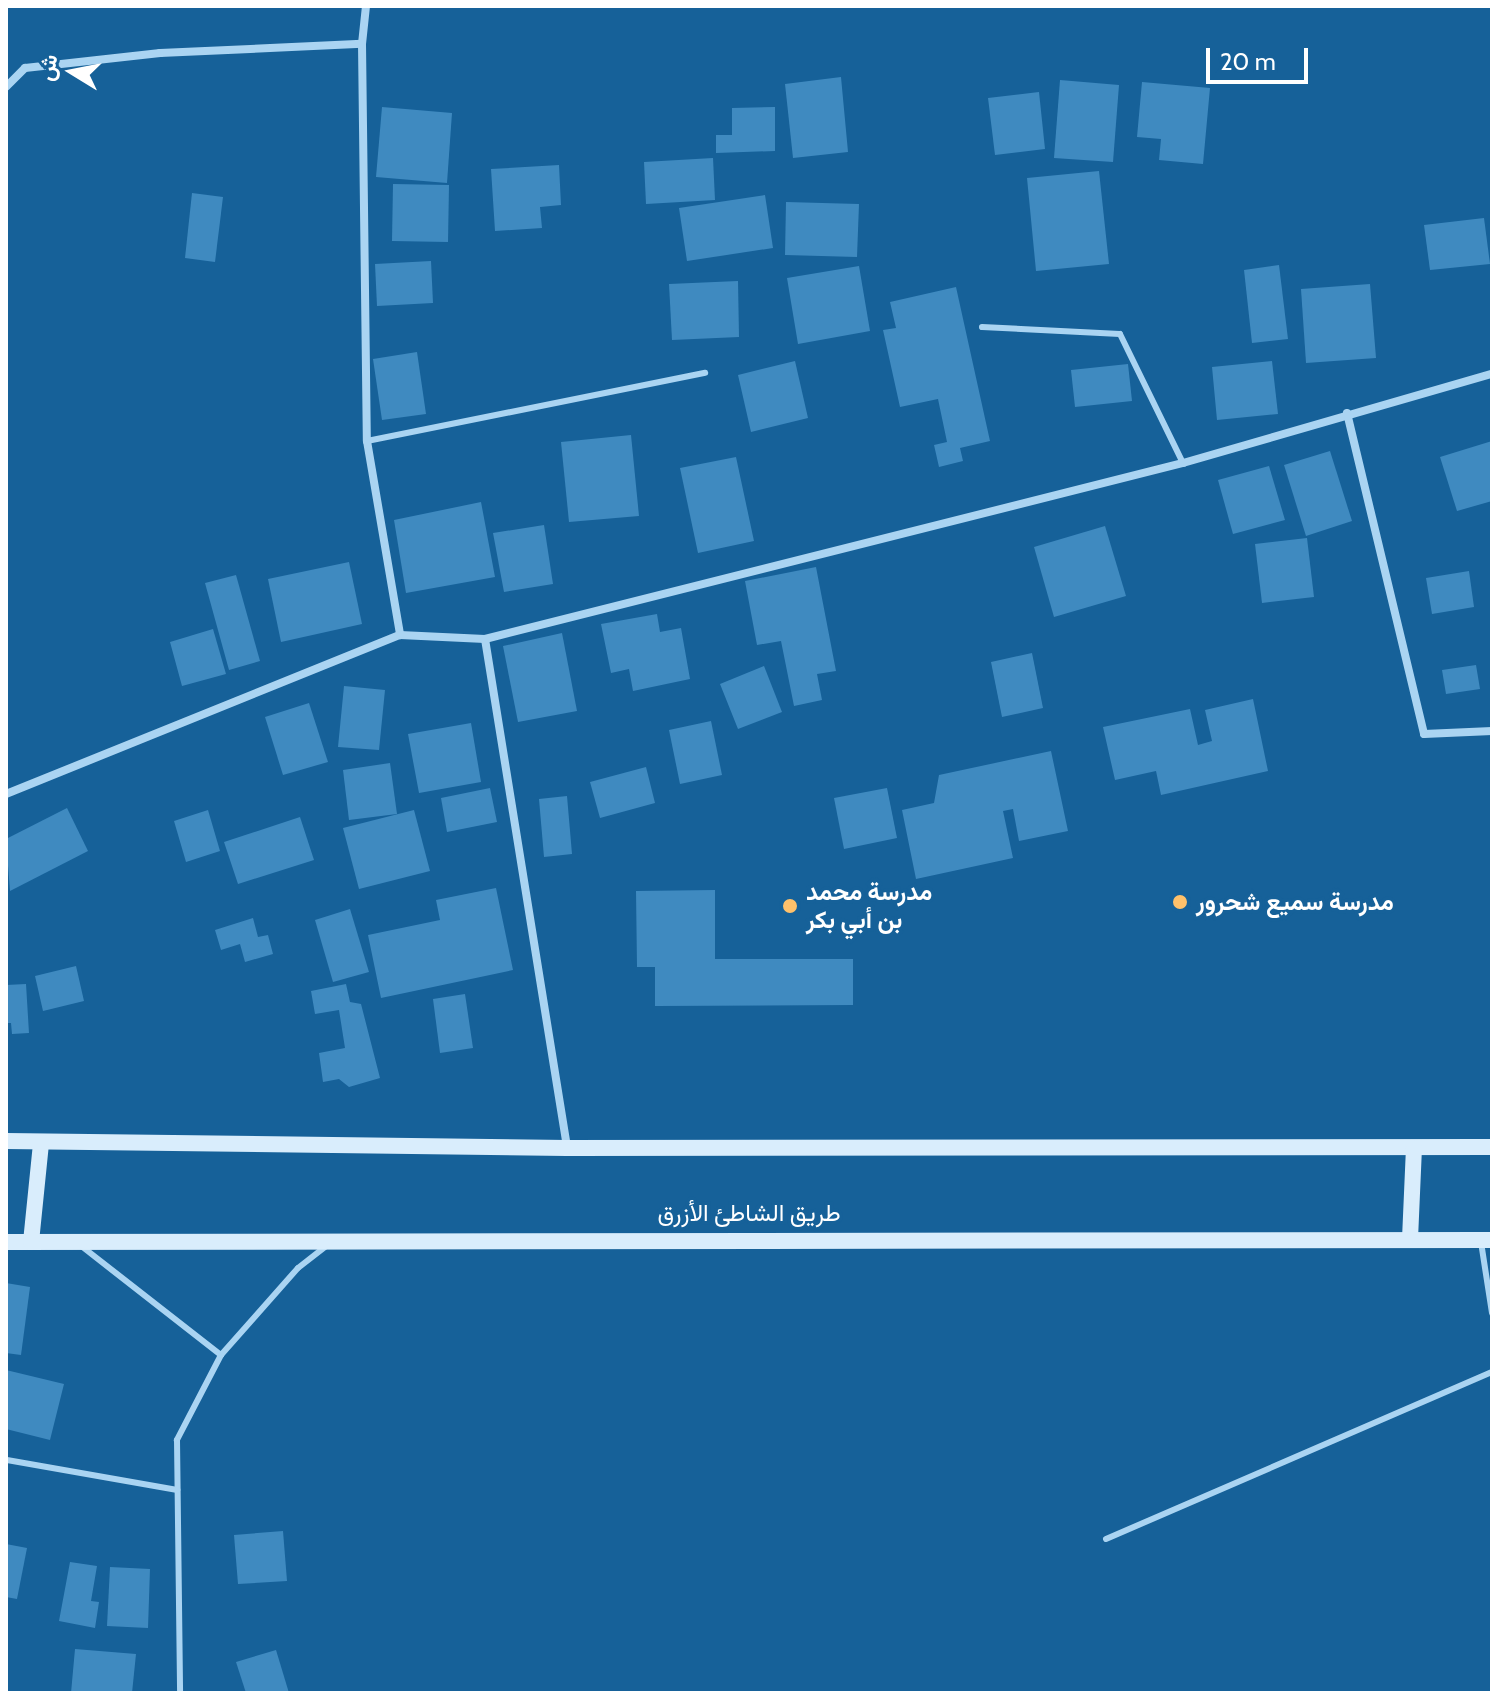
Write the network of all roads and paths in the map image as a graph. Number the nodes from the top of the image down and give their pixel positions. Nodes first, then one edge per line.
1 (366, 6) edge
2 (362, 44) junction
3 (6, 87) edge
4 (982, 327) dead end
5 (705, 373) dead end
6 (1492, 374) edge
7 (1347, 413) junction
8 (367, 441) junction
9 (1183, 463) junction
10 (400, 635) junction
11 (485, 639) junction
12 (1492, 731) edge
13 (6, 794) edge
14 (6, 1141) edge
15 (41, 1143) junction
16 (1492, 1147) edge
17 (567, 1148) junction
18 (1414, 1148) junction
19 (336, 1238) junction
20 (1410, 1239) junction
21 (74, 1240) junction
22 (1486, 1240) edge
23 (6, 1242) edge
24 (31, 1242) junction
25 (1492, 1313) edge
26 (221, 1355) junction
27 (1492, 1372) edge
28 (7, 1460) edge
29 (177, 1490) junction
30 (1106, 1539) dead end
31 (180, 1693) edge

1 - 2 street
2 - 3 street
2 - 8 street
4 - 9 lane
5 - 8 lane
6 - 7 street
7 - 9 street
7 - 12 street
8 - 10 street
9 - 11 street
10 - 11 street
10 - 13 street
11 - 17 street
14 - 15 main road
15 - 17 main road
15 - 24 main road
16 - 18 main road
17 - 18 main road
18 - 20 main road
19 - 20 main road, طريق الشاطئ الأزرق
19 - 21 main road, طريق الشاطئ الأزرق
19 - 26 lane
20 - 22 main road, طريق الشاطئ الأزرق
21 - 24 main road, طريق الشاطئ الأزرق
21 - 26 lane
22 - 25 lane
23 - 24 main road, طريق الشاطئ الأزرق
26 - 29 lane
27 - 30 lane
28 - 29 lane
29 - 31 lane

